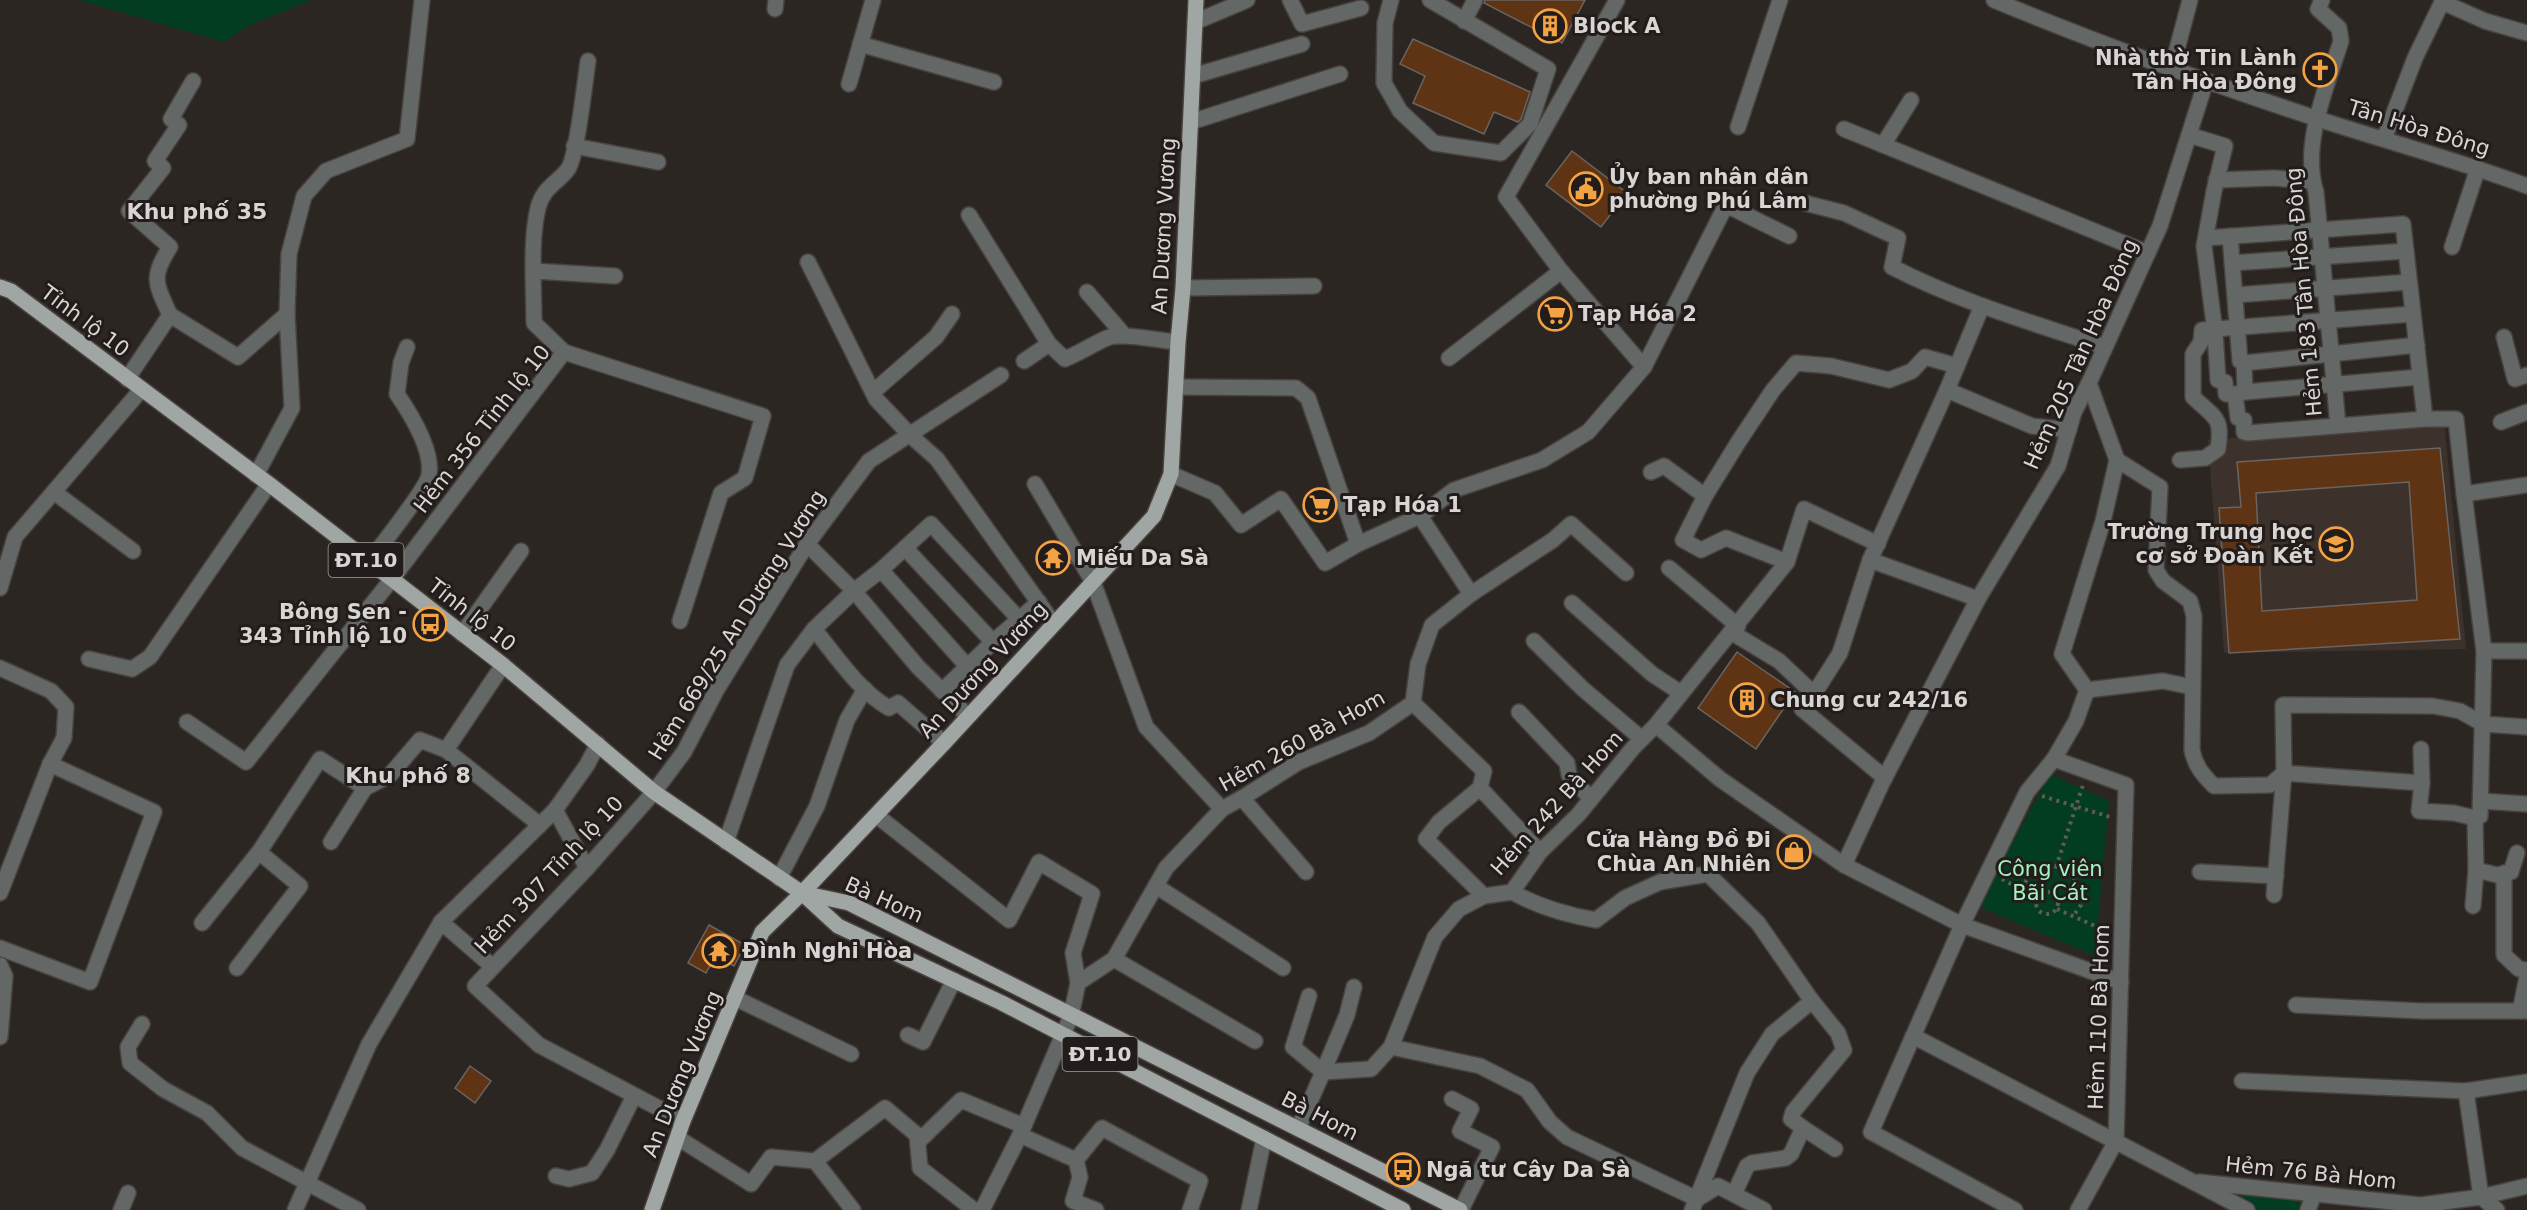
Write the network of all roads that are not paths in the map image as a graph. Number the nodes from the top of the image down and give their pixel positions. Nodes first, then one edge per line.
1 (422, 0) edge
2 (873, 0) edge
3 (1196, 0) edge
4 (1247, 0) edge
5 (1290, 0) edge
6 (1391, 0) edge
7 (1430, 0) edge
8 (1475, 0) edge
9 (1617, 0) edge
10 (1780, 0) edge
11 (1994, 0) edge
12 (2190, 0) edge
13 (2322, 0) edge
14 (2442, 1) edge
15 (1361, 8) dead end
16 (1464, 21) junction
17 (1195, 22) junction
18 (2527, 33) edge
19 (860, 44) junction
20 (1302, 44) dead end
21 (588, 62) dead end
22 (2172, 68) junction
23 (1340, 74) dead end
24 (1193, 75) junction
25 (193, 81) dead end
26 (2206, 81) junction
27 (994, 82) dead end
28 (849, 84) dead end
29 (1911, 100) dead end
30 (2317, 118) junction
31 (1191, 122) junction
32 (1738, 127) dead end
33 (1844, 129) dead end
34 (2189, 135) junction
35 (2384, 140) junction
36 (1882, 145) junction
37 (574, 146) junction
38 (658, 162) dead end
39 (2478, 168) junction
40 (2216, 180) junction
41 (2312, 181) junction
42 (2527, 186) edge
43 (1805, 203) dead end
44 (969, 215) dead end
45 (2319, 229) junction
46 (1789, 236) dead end
47 (2230, 236) junction
48 (2206, 238) junction
49 (2452, 247) dead end
50 (2406, 251) junction
51 (2148, 253) junction
52 (2322, 257) junction
53 (808, 262) dead end
54 (2232, 263) junction
55 (534, 271) junction
56 (1562, 271) junction
57 (615, 276) dead end
58 (2409, 282) junction
59 (1314, 286) dead end
60 (0, 287) edge
61 (1183, 288) junction
62 (2325, 288) junction
63 (1087, 292) dead end
64 (2235, 295) junction
65 (1982, 306) junction
66 (287, 314) junction
67 (952, 314) dead end
68 (2413, 314) junction
69 (170, 315) junction
70 (2328, 320) junction
71 (2237, 327) junction
72 (2214, 328) junction
73 (1124, 334) junction
74 (2504, 337) dead end
75 (1178, 342) junction
76 (1049, 344) junction
77 (2417, 345) junction
78 (2104, 346) junction
79 (406, 347) dead end
80 (564, 352) junction
81 (2331, 354) junction
82 (1449, 358) dead end
83 (1024, 361) dead end
84 (2244, 363) junction
85 (1957, 366) junction
86 (1644, 367) junction
87 (1001, 375) dead end
88 (2527, 375) edge
89 (2420, 377) junction
90 (127, 379) junction
91 (2089, 384) junction
92 (2334, 385) junction
93 (1177, 387) junction
94 (141, 390) junction
95 (1947, 390) junction
96 (873, 392) junction
97 (2240, 393) junction
98 (2527, 412) edge
99 (2425, 419) junction
100 (2501, 422) dead end
101 (2338, 425) junction
102 (2244, 428) junction
103 (2221, 429) junction
104 (2069, 430) junction
105 (910, 436) junction
106 (2117, 460) junction
107 (2180, 460) dead end
108 (1651, 472) dead end
109 (1171, 474) junction
110 (262, 480) junction
111 (1035, 484) dead end
112 (2527, 485) edge
113 (54, 492) junction
114 (2464, 494) junction
115 (1706, 496) junction
116 (1420, 516) junction
117 (1878, 543) junction
118 (807, 544) junction
119 (1358, 544) junction
120 (905, 548) junction
121 (133, 551) dead end
122 (522, 551) dead end
123 (1870, 560) junction
124 (369, 562) junction
125 (1787, 562) junction
126 (1669, 568) dead end
127 (881, 570) junction
128 (1626, 573) dead end
129 (392, 579) junction
130 (1093, 582) junction
131 (0, 588) edge
132 (854, 591) junction
133 (1471, 594) junction
134 (1978, 599) junction
135 (1039, 602) junction
136 (1572, 603) dead end
137 (1019, 619) junction
138 (680, 621) dead end
139 (1054, 624) junction
140 (1734, 628) junction
141 (814, 629) junction
142 (462, 634) junction
143 (1534, 641) dead end
144 (993, 642) junction
145 (2484, 651) junction
146 (2527, 651) edge
147 (89, 659) dead end
148 (503, 665) junction
149 (967, 666) junction
150 (0, 668) edge
151 (2192, 687) junction
152 (866, 689) junction
153 (2088, 690) junction
154 (942, 691) junction
155 (1682, 693) junction
156 (1814, 694) junction
157 (1413, 703) junction
158 (1519, 712) dead end
159 (968, 716) junction
160 (187, 722) dead end
161 (2483, 724) junction
162 (1656, 726) junction
163 (2527, 727) edge
164 (1642, 739) junction
165 (944, 743) junction
166 (598, 744) junction
167 (2421, 749) dead end
168 (446, 750) junction
169 (2054, 759) junction
170 (50, 764) junction
171 (2284, 772) junction
172 (1885, 778) junction
173 (2422, 783) junction
174 (365, 788) junction
175 (1480, 788) junction
176 (654, 792) junction
177 (1242, 798) junction
178 (1591, 799) junction
179 (2481, 801) junction
180 (2527, 804) edge
181 (1222, 809) junction
182 (555, 810) junction
183 (876, 815) junction
184 (2475, 818) junction
185 (540, 825) junction
186 (331, 842) dead end
187 (726, 842) junction
188 (259, 852) junction
189 (1540, 852) junction
190 (2517, 853) dead end
191 (1844, 865) junction
192 (587, 868) junction
193 (2476, 870) junction
194 (1306, 872) dead end
195 (2200, 872) dead end
196 (2504, 873) junction
197 (2276, 876) junction
198 (779, 878) junction
199 (1156, 886) junction
200 (1512, 892) junction
201 (0, 893) edge
202 (802, 893) junction
203 (2274, 895) dead end
204 (1484, 896) junction
205 (2473, 906) dead end
206 (441, 922) junction
207 (202, 923) dead end
208 (1962, 925) junction
209 (0, 948) edge
210 (1114, 959) junction
211 (0, 966) edge
212 (493, 967) junction
213 (237, 968) dead end
214 (1283, 968) dead end
215 (2527, 970) edge
216 (2527, 977) edge
217 (954, 980) junction
218 (2121, 982) junction
219 (1078, 983) junction
220 (1354, 987) dead end
221 (1309, 996) dead end
222 (735, 998) junction
223 (1812, 1001) junction
224 (2295, 1005) dead end
225 (2523, 1011) edge
226 (1071, 1016) junction
227 (142, 1024) dead end
228 (908, 1035) dead end
229 (1062, 1035) junction
230 (1913, 1036) junction
231 (0, 1037) edge
232 (1255, 1041) dead end
233 (1391, 1047) junction
234 (851, 1054) dead end
235 (1323, 1072) junction
236 (2242, 1081) dead end
237 (2527, 1083) edge
238 (2466, 1091) junction
239 (634, 1095) junction
240 (1452, 1099) dead end
241 (683, 1120) junction
242 (1803, 1128) junction
243 (1298, 1129) junction
244 (1022, 1130) junction
245 (678, 1138) junction
246 (1264, 1138) junction
247 (2116, 1140) junction
248 (918, 1142) junction
249 (1834, 1149) dead end
250 (1076, 1160) junction
251 (815, 1161) junction
252 (556, 1176) dead end
253 (2191, 1181) junction
254 (308, 1185) junction
255 (2527, 1185) edge
256 (128, 1193) dead end
257 (1734, 1194) junction
258 (2314, 1194) junction
259 (2481, 1197) junction
260 (1695, 1204) edge
261 (2422, 1208) edge
262 (122, 1210) edge
263 (295, 1210) edge
264 (358, 1210) edge
265 (652, 1210) edge
266 (853, 1210) edge
267 (974, 1210) edge
268 (982, 1210) edge
269 (1096, 1210) edge
270 (1190, 1210) edge
271 (1249, 1210) edge
272 (1403, 1210) edge
273 (1460, 1210) edge
274 (1764, 1210) edge
275 (2015, 1210) edge
276 (2078, 1210) edge
277 (2247, 1210) edge
278 (2308, 1210) edge
279 (2497, 1210) edge

1 - 66 street
2 - 19 street
3 - 17 main road, An Dương Vương
4 - 17 street
5 - 15 street
6 - 16 street
7 - 16 street
8 - 16 street
9 - 56 street
10 - 32 street
11 - 22 street, Tân Hòa Đông
12 - 22 street
13 - 30 street, Hẻm 183 Tân Hòa Đông
14 - 18 street
14 - 35 street
17 - 24 main road, An Dương Vương
19 - 27 street
19 - 28 street
20 - 24 street
21 - 37 street
22 - 26 street, Tân Hòa Đông
23 - 31 street
24 - 31 main road, An Dương Vương
25 - 69 street
26 - 30 street, Tân Hòa Đông
26 - 34 street, Hẻm 205 Tân Hòa Đông
29 - 36 street
30 - 35 street, Tân Hòa Đông
30 - 41 street, Hẻm 183 Tân Hòa Đông
31 - 61 main road, An Dương Vương
33 - 36 street
34 - 40 street
34 - 51 street, Hẻm 205 Tân Hòa Đông
35 - 39 street, Tân Hòa Đông
36 - 51 street
37 - 38 street
37 - 55 street
39 - 42 street, Tân Hòa Đông
39 - 49 street
40 - 41 street
40 - 48 street
41 - 45 street, Hẻm 183 Tân Hòa Đông
43 - 65 street
44 - 76 street
45 - 47 street
45 - 50 street
45 - 52 street, Hẻm 183 Tân Hòa Đông
46 - 86 street
47 - 48 street
47 - 54 street
48 - 72 street
50 - 52 street
50 - 58 street
51 - 78 street, Hẻm 205 Tân Hòa Đông
52 - 54 street
52 - 62 street, Hẻm 183 Tân Hòa Đông
53 - 96 street
54 - 64 street
55 - 57 street
55 - 80 street
56 - 82 street
56 - 86 street
58 - 62 street
58 - 68 street
59 - 61 street
60 - 90 main road, Tỉnh lộ 10 / ĐT.10
61 - 75 main road, An Dương Vương
62 - 64 street
62 - 70 street, Hẻm 183 Tân Hòa Đông
63 - 73 street
64 - 71 street
65 - 78 street
65 - 85 street
66 - 69 street
66 - 110 street
67 - 96 street
68 - 70 street
68 - 77 street
69 - 90 street
70 - 71 street
70 - 81 street, Hẻm 183 Tân Hòa Đông
71 - 72 street
71 - 84 street
72 - 97 street
72 - 103 street
73 - 75 street
73 - 76 street
74 - 88 street
75 - 93 main road, An Dương Vương
76 - 83 street
77 - 81 street
77 - 89 street
78 - 91 street, Hẻm 205 Tân Hòa Đông
79 - 124 street
80 - 129 street, Hẻm 356 Tỉnh lộ 10
80 - 138 street, Hẻm 356 Tỉnh lộ 10
81 - 84 street
81 - 92 street, Hẻm 183 Tân Hòa Đông
84 - 97 street
85 - 95 street
85 - 115 street
86 - 116 street
87 - 105 street, Hẻm 669/25 An Dương Vương
89 - 92 street
89 - 99 street
90 - 94 main road, Tỉnh lộ 10 / ĐT.10
91 - 104 street, Hẻm 205 Tân Hòa Đông
91 - 106 street
92 - 97 street
92 - 101 street, Hẻm 183 Tân Hòa Đông
93 - 109 main road, An Dương Vương
93 - 119 street
94 - 110 main road, Tỉnh lộ 10 / ĐT.10
94 - 113 street
95 - 104 street
95 - 117 street
96 - 105 street
97 - 102 street
98 - 100 street
99 - 101 street
99 - 114 street
101 - 102 street
102 - 103 street
103 - 107 street
104 - 134 street, Hẻm 205 Tân Hòa Đông
105 - 118 street, Hẻm 669/25 An Dương Vương
105 - 135 street
106 - 151 street
106 - 153 street
108 - 115 street
109 - 119 street
109 - 130 main road, An Dương Vương
110 - 124 main road, Tỉnh lộ 10 / ĐT.10
110 - 147 street
111 - 130 street
112 - 114 street
113 - 121 street
113 - 131 street
114 - 145 street
115 - 125 street
116 - 119 street
116 - 133 street
117 - 123 street
117 - 125 street, Hẻm 242 Bà Hom
118 - 132 street
118 - 176 street, Hẻm 669/25 An Dương Vương
120 - 127 street
120 - 137 street
120 - 144 street
122 - 142 street
123 - 134 street
123 - 156 street
124 - 129 main road, Tỉnh lộ 10 / ĐT.10
125 - 140 street, Hẻm 242 Bà Hom
126 - 140 street
127 - 132 street
127 - 149 street
128 - 133 street, Hẻm 260 Bà Hom
129 - 142 main road, Tỉnh lộ 10 / ĐT.10
129 - 160 street, Hẻm 356 Tỉnh lộ 10
130 - 139 main road, An Dương Vương
130 - 181 street
132 - 141 street
132 - 154 street
133 - 157 street, Hẻm 260 Bà Hom
134 - 172 street
135 - 137 street
135 - 139 street
136 - 155 street
137 - 144 street
139 - 159 main road, An Dương Vương
140 - 155 street, Hẻm 242 Bà Hom
140 - 156 street
141 - 152 street
141 - 187 street
142 - 148 main road, Tỉnh lộ 10 / ĐT.10
143 - 164 street
144 - 149 street
145 - 146 street
145 - 161 street
148 - 166 main road, Tỉnh lộ 10 / ĐT.10
148 - 168 street
149 - 154 street
150 - 170 street
151 - 153 street
151 - 171 street
152 - 165 street
152 - 198 street
153 - 169 street
154 - 159 street
155 - 162 street, Hẻm 242 Bà Hom
156 - 172 street
157 - 175 street
157 - 177 street, Hẻm 260 Bà Hom
158 - 178 street
159 - 165 main road, An Dương Vương
161 - 163 street
161 - 171 street
161 - 179 street
162 - 164 street, Hẻm 242 Bà Hom
162 - 191 street
164 - 178 street, Hẻm 242 Bà Hom
165 - 183 main road, An Dương Vương
166 - 176 main road, Tỉnh lộ 10 / ĐT.10
166 - 182 street
167 - 173 street
168 - 174 street
168 - 185 street
169 - 208 street
169 - 218 street, Hẻm 110 Bà Hom
170 - 201 street
170 - 209 street
171 - 173 street
171 - 197 street
172 - 191 street
173 - 184 street
174 - 186 street
174 - 188 street
175 - 189 street
175 - 204 street
176 - 187 main road, Tỉnh lộ 10 / ĐT.10
176 - 192 street, Hẻm 307 Tỉnh lộ 10
177 - 181 street, Hẻm 260 Bà Hom
177 - 194 street
178 - 189 street, Hẻm 242 Bà Hom
179 - 180 street
179 - 184 street
181 - 199 street, Hẻm 260 Bà Hom
182 - 185 street
182 - 192 street
183 - 202 main road, An Dương Vương
183 - 219 street
184 - 193 street
185 - 206 street
187 - 198 main road, Tỉnh lộ 10 / ĐT.10
188 - 207 street
188 - 213 street
189 - 200 street, Hẻm 242 Bà Hom
190 - 196 street
191 - 208 street
192 - 212 street, Hẻm 307 Tỉnh lộ 10
193 - 196 street
193 - 205 street
195 - 197 street
196 - 215 street
197 - 203 street
198 - 202 main road, Tỉnh lộ 10 / ĐT.10
199 - 210 street, Hẻm 260 Bà Hom
199 - 214 street
200 - 204 street, Hẻm 242 Bà Hom
200 - 223 street
202 - 217 main road, Bà Hom / ĐT.10
202 - 222 main road, An Dương Vương
202 - 226 main road, Bà Hom / ĐT.10
204 - 233 street, Hẻm 242 Bà Hom
206 - 212 street
206 - 254 street
208 - 218 street
208 - 230 street
210 - 219 street, Hẻm 260 Bà Hom
210 - 232 street
211 - 231 street
212 - 239 street, Hẻm 307 Tỉnh lộ 10
216 - 225 street
217 - 228 street
217 - 229 main road, Bà Hom / ĐT.10
218 - 247 street, Hẻm 110 Bà Hom
219 - 226 street
220 - 235 street
221 - 235 street
222 - 234 street
222 - 241 main road, An Dương Vương
223 - 242 street
223 - 260 street
224 - 225 street
226 - 229 street
226 - 243 main road, Bà Hom / ĐT.10
227 - 254 street
229 - 244 street
229 - 246 main road, Bà Hom / ĐT.10
230 - 247 street
230 - 275 street
233 - 235 street, Hẻm 242 Bà Hom
233 - 260 street
235 - 243 street
236 - 238 street
237 - 238 street
238 - 259 street
239 - 241 street
239 - 252 street
240 - 273 street
241 - 245 main road, An Dương Vương
242 - 249 street
242 - 257 street
243 - 273 main road, Bà Hom / ĐT.10
244 - 248 street
244 - 250 street
244 - 268 street
245 - 251 street
245 - 265 main road, An Dương Vương
246 - 271 street
246 - 272 main road, Bà Hom / ĐT.10
247 - 253 street
247 - 276 street, Hẻm 110 Bà Hom
248 - 251 street
248 - 267 street
250 - 269 street
250 - 270 street
251 - 266 street
253 - 258 street, Hẻm 76 Bà Hom
253 - 277 street
254 - 263 street
254 - 264 street
255 - 259 street, Hẻm 76 Bà Hom
256 - 262 street
257 - 260 street
257 - 274 street
258 - 261 street, Hẻm 76 Bà Hom
258 - 278 street
259 - 261 street, Hẻm 76 Bà Hom
259 - 279 street

